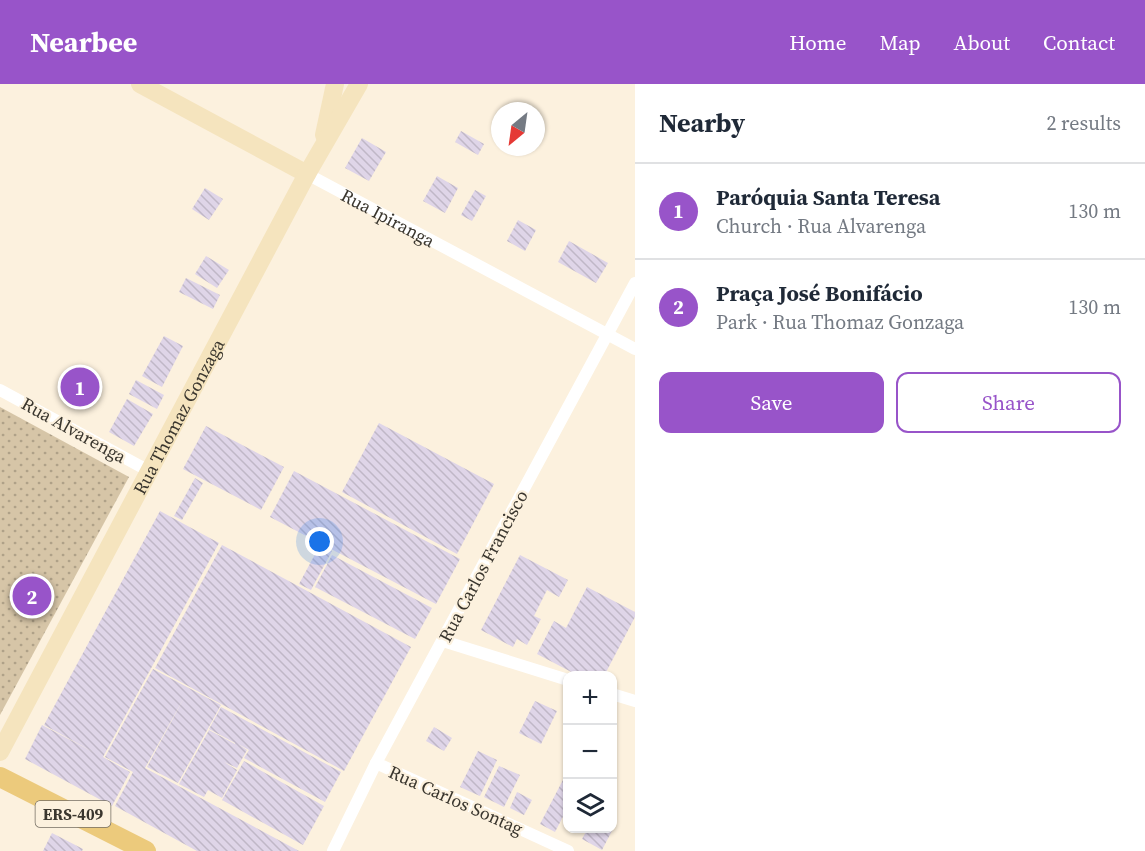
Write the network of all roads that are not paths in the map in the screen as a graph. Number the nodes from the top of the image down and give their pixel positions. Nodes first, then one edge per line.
1 (140, 84) edge
2 (335, 84) edge
3 (359, 84) edge
4 (320, 153) junction
5 (308, 174) junction
6 (635, 283) edge
7 (607, 334) junction
8 (635, 349) edge
9 (0, 390) edge
10 (149, 471) junction
11 (443, 641) junction
12 (563, 679) edge
13 (617, 696) edge
14 (635, 701) edge
15 (0, 752) edge
16 (376, 764) junction
17 (0, 777) edge
18 (146, 851) edge
19 (333, 851) edge
20 (568, 851) edge

1 - 5 street, Rua Ipiranga
2 - 4 street
3 - 4 street, Rua Thomaz Gonzaga
4 - 5 street, Rua Thomaz Gonzaga
5 - 7 street, Rua Ipiranga
5 - 10 street, Rua Thomaz Gonzaga
6 - 7 street, Rua Carlos Francisco
7 - 8 street, Rua Ipiranga
7 - 11 street, Rua Carlos Francisco
9 - 10 street, Rua Alvarenga
10 - 15 street, Rua Thomaz Gonzaga
11 - 12 street
11 - 16 street, Rua Carlos Francisco
13 - 14 street
16 - 19 street, Rua Carlos Francisco
16 - 20 street, Rua Carlos Sontag
17 - 18 main road, ERS-409

